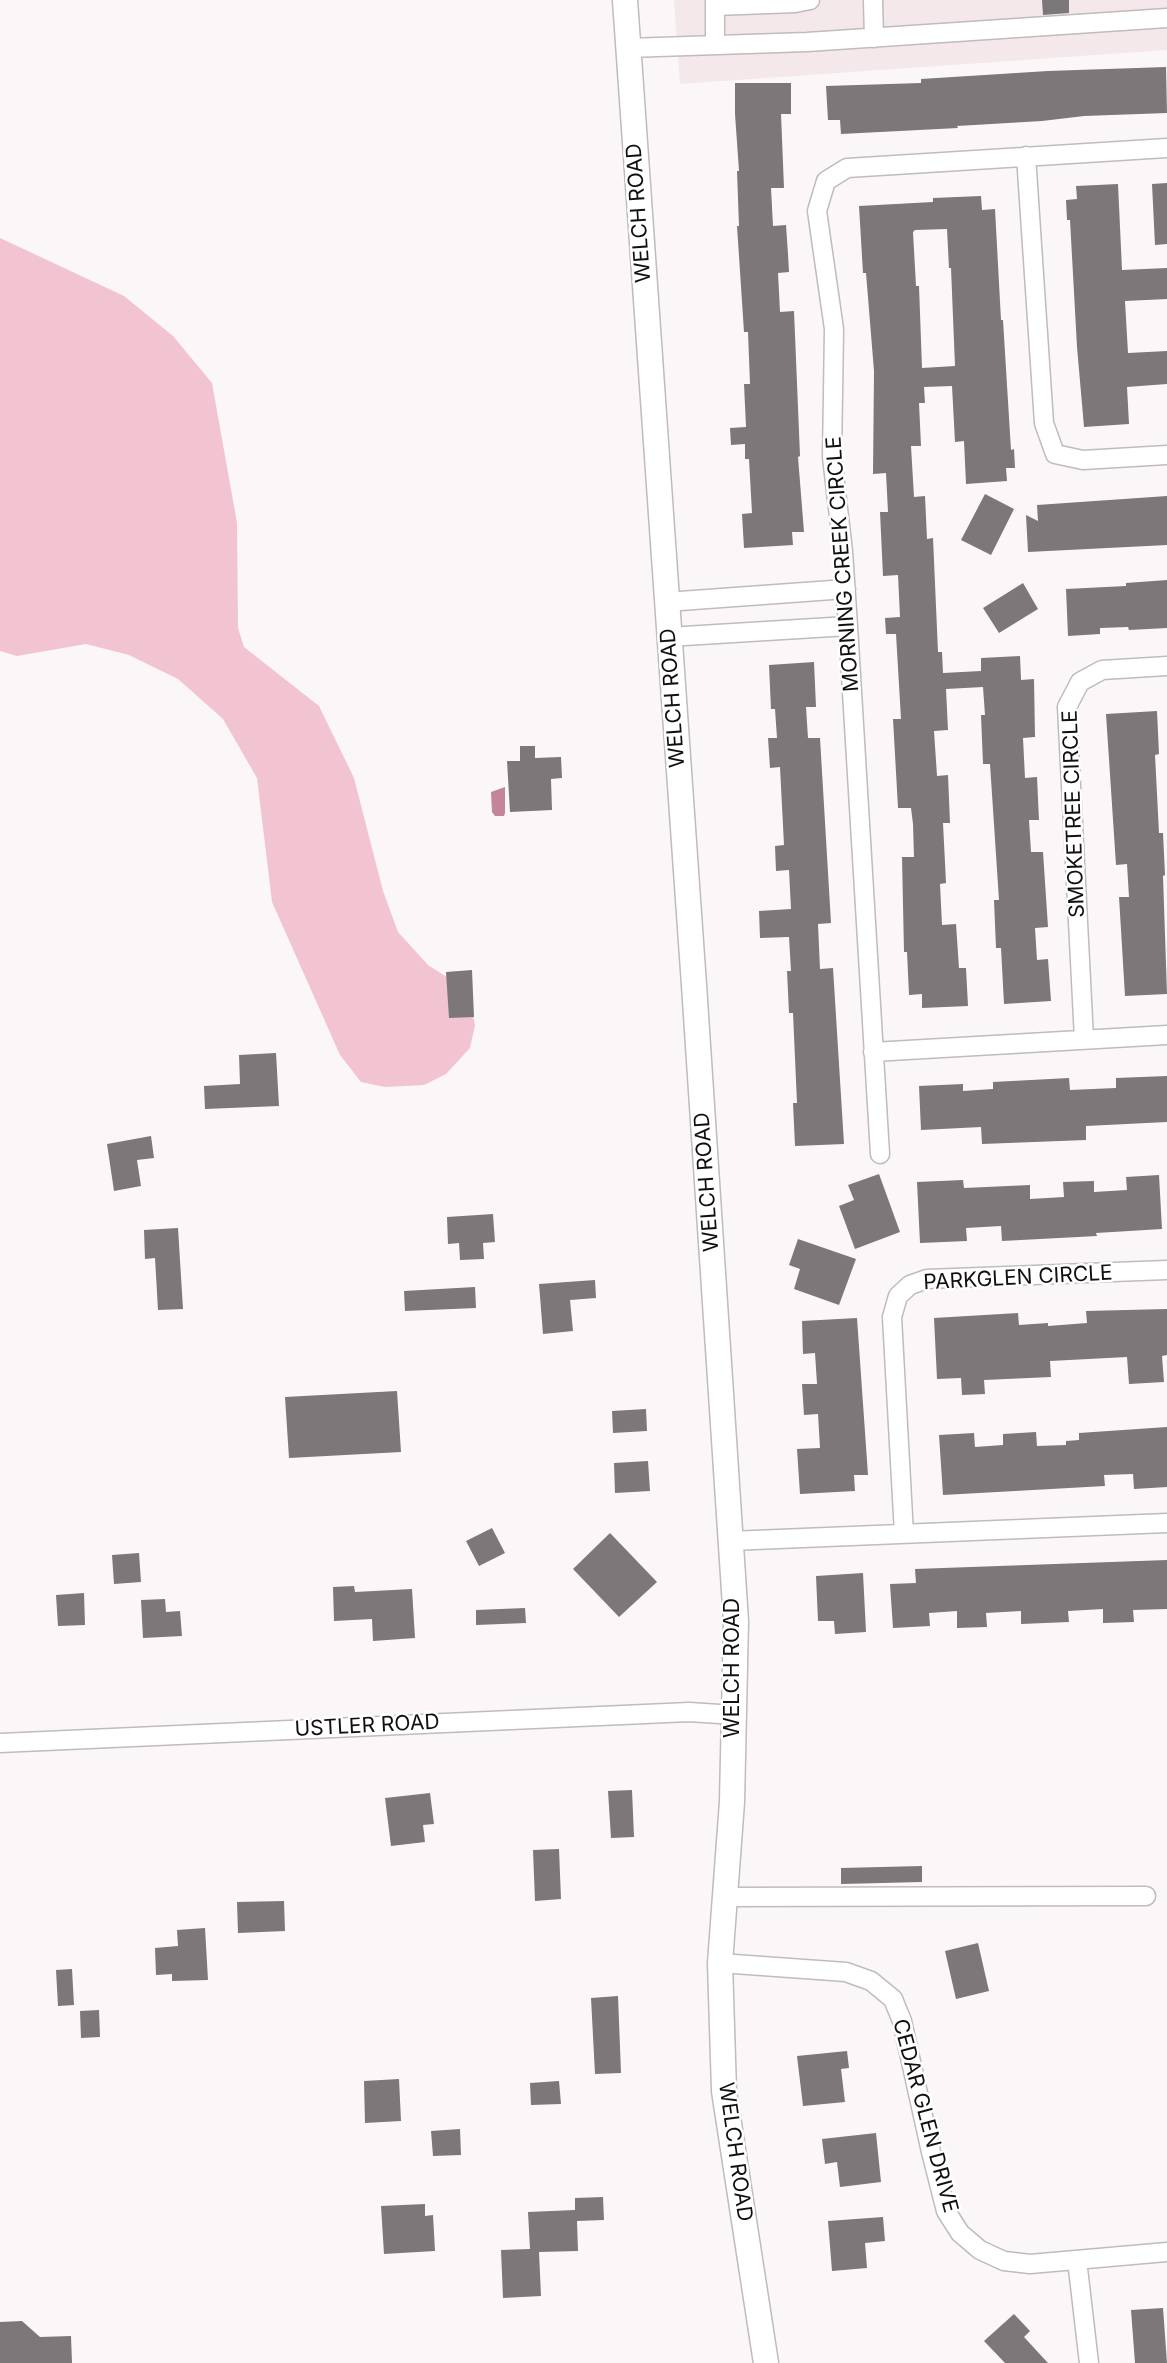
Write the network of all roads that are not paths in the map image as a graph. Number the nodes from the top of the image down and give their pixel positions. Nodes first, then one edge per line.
1 (625, 0) edge
2 (810, 0) edge
3 (873, 0) edge
4 (715, 3) edge
5 (1167, 18) edge
6 (874, 38) junction
7 (715, 45) junction
8 (628, 48) junction
9 (1167, 148) edge
10 (1026, 156) junction
11 (1167, 455) edge
12 (846, 589) junction
13 (666, 602) junction
14 (849, 626) junction
15 (668, 637) junction
16 (1167, 666) edge
17 (1167, 1035) edge
18 (1084, 1039) junction
19 (873, 1052) junction
20 (880, 1154) dead end
21 (1167, 1270) edge
22 (1167, 1523) edge
23 (904, 1534) junction
24 (730, 1541) junction
25 (735, 1715) junction
26 (0, 1743) edge
27 (1146, 1896) dead end
28 (723, 1897) junction
29 (720, 1963) junction
30 (1167, 2252) edge
31 (1077, 2260) junction
32 (766, 2363) edge
33 (1089, 2363) edge

1 - 8 main road, WELCH ROAD
2 - 4 street
3 - 6 street
4 - 7 street
5 - 6 street
6 - 7 street
7 - 8 street
8 - 13 main road, WELCH ROAD
9 - 10 street, MORNING CREEK CIRCLE
10 - 11 street
10 - 12 street, MORNING CREEK CIRCLE
12 - 13 street
12 - 14 street, MORNING CREEK CIRCLE
13 - 15 main road, WELCH ROAD
14 - 15 street
14 - 19 street, MORNING CREEK CIRCLE
15 - 24 main road, WELCH ROAD
16 - 18 street, SMOKETREE CIRCLE
17 - 18 street
18 - 19 street
19 - 20 street, MORNING CREEK CIRCLE
21 - 23 street, PARKGLEN CIRCLE
22 - 23 street
23 - 24 street
24 - 25 main road, WELCH ROAD
25 - 26 street, USTLER ROAD
25 - 28 main road, WELCH ROAD
27 - 28 street
28 - 29 main road, WELCH ROAD
29 - 31 street, CEDAR GLEN DRIVE
29 - 32 main road, WELCH ROAD
30 - 31 street, CEDAR GLEN DRIVE
31 - 33 street

